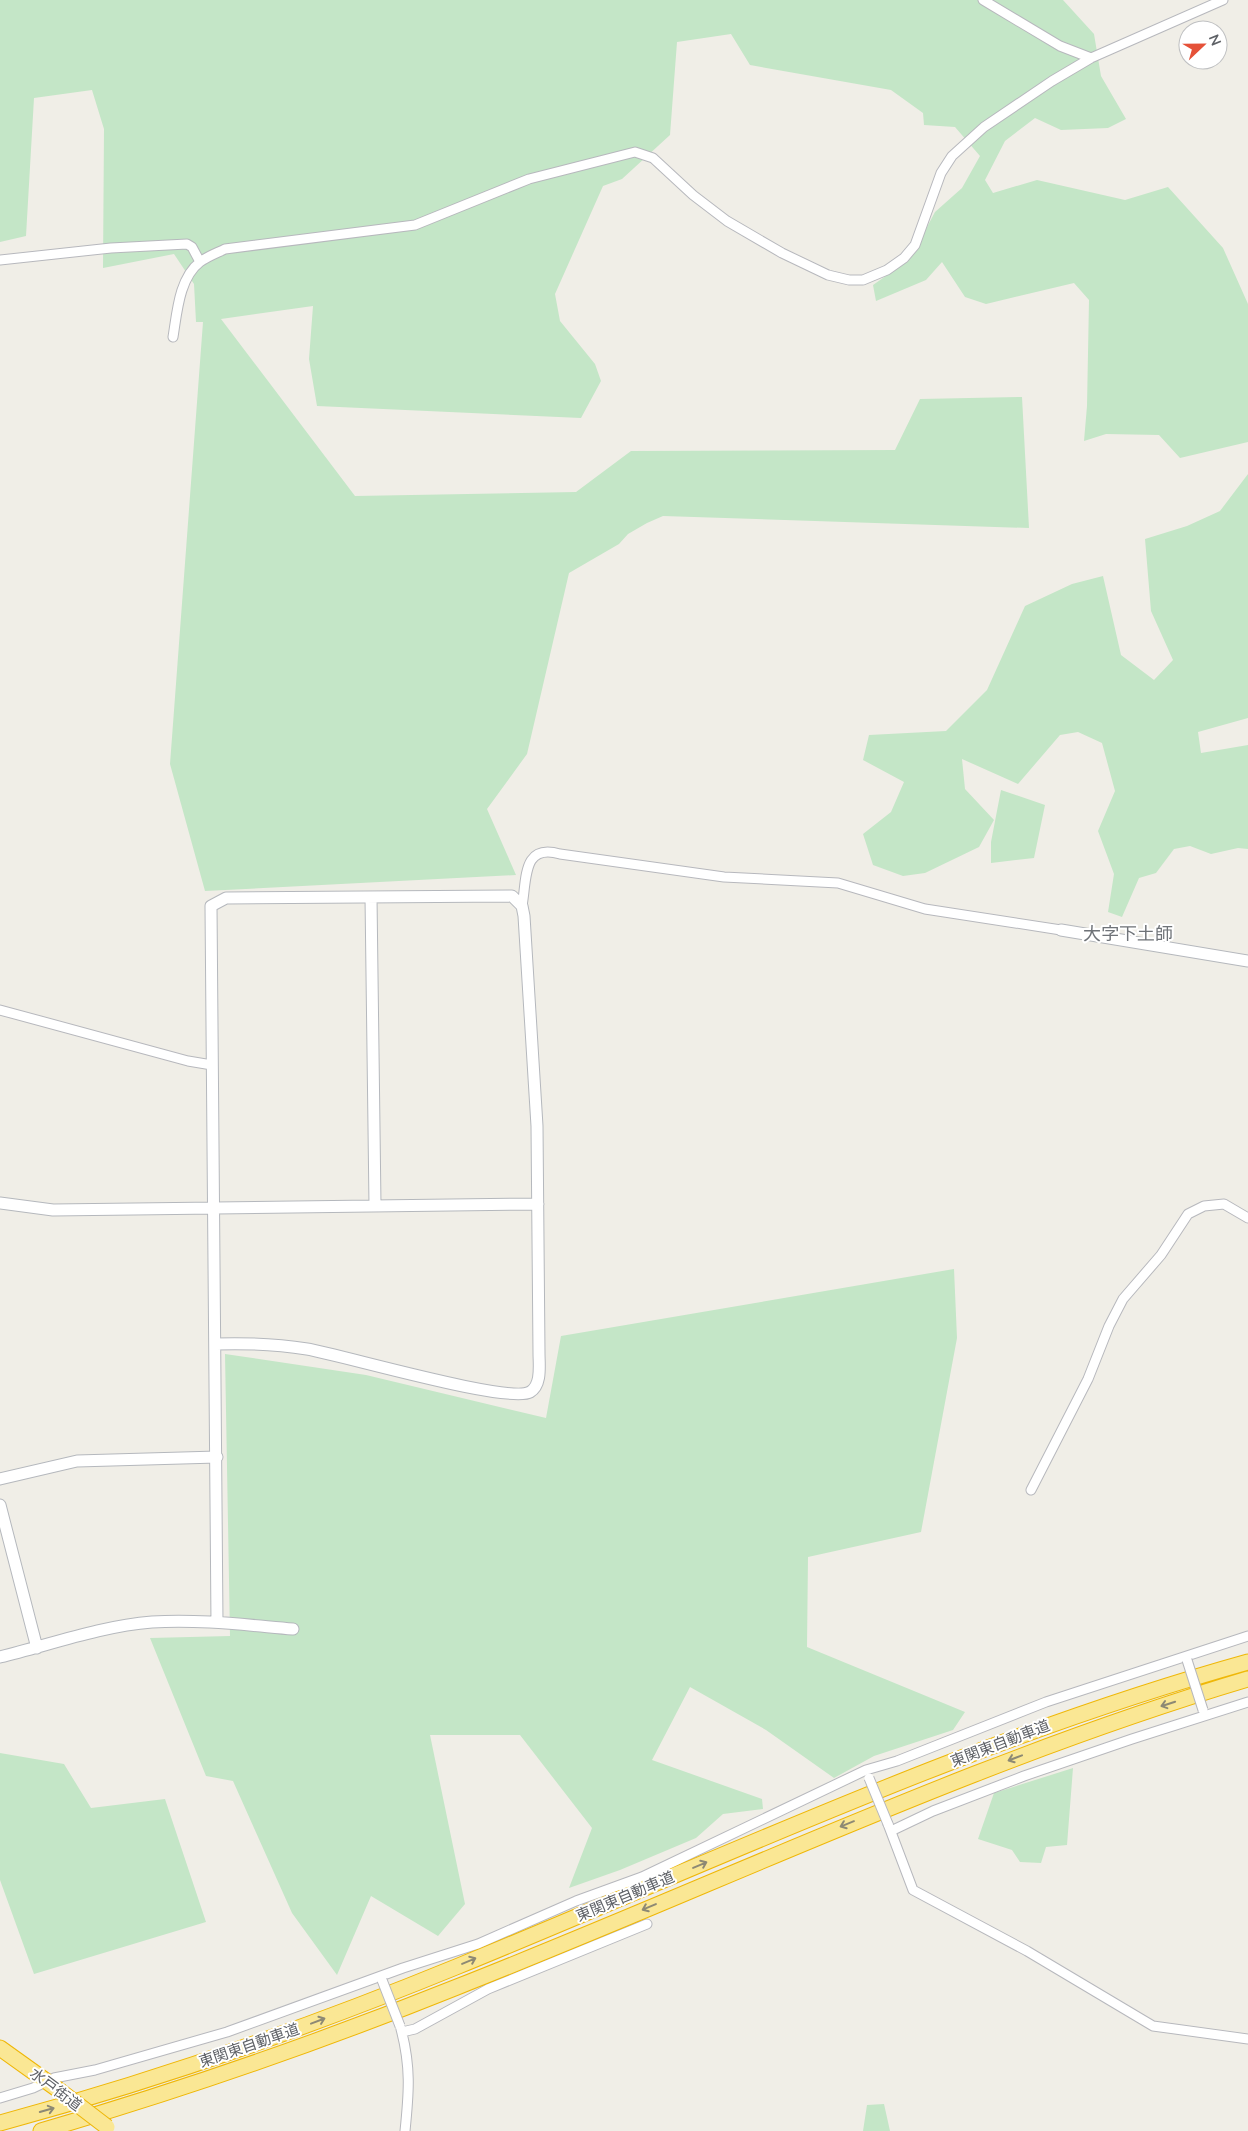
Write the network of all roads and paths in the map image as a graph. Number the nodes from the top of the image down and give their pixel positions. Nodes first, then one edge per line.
1 (983, 0) edge
2 (1223, 0) edge
3 (1091, 58) junction
4 (0, 260) edge
5 (200, 262) junction
6 (173, 338) dead end
7 (371, 897) junction
8 (522, 906) junction
9 (1061, 930) joint
10 (1248, 961) edge
11 (0, 1010) edge
12 (212, 1065) junction
13 (0, 1203) edge
14 (538, 1204) junction
15 (374, 1206) junction
16 (213, 1208) junction
17 (1248, 1218) edge
18 (215, 1344) junction
19 (217, 1457) junction
20 (0, 1479) edge
21 (1031, 1490) dead end
22 (0, 1505) edge
23 (217, 1622) junction
24 (293, 1629) dead end
25 (1248, 1636) edge
26 (37, 1648) junction
27 (0, 1657) edge
28 (1186, 1657) junction
29 (1248, 1662) edge
30 (1248, 1679) edge
31 (1248, 1702) edge
32 (1204, 1712) junction
33 (868, 1774) junction
34 (889, 1828) junction
35 (647, 1924) dead end
36 (381, 1978) junction
37 (401, 2029) junction
38 (1248, 2039) edge
39 (0, 2048) edge
40 (47, 2081) junction
41 (0, 2098) edge
42 (0, 2123) edge
43 (109, 2129) edge
44 (41, 2131) edge
45 (405, 2131) edge

1 - 3 street
2 - 3 street
3 - 5 street
4 - 5 street
5 - 6 street
7 - 8 street
7 - 12 street
7 - 15 street
8 - 9 street
8 - 14 street
9 - 10 street
11 - 12 street
12 - 16 street
13 - 16 street
14 - 15 street
14 - 18 street
15 - 16 street
16 - 18 street
17 - 21 street
18 - 19 street
19 - 20 street
19 - 23 street
22 - 26 street
23 - 24 street
23 - 26 street
25 - 28 street
26 - 27 street
28 - 32 street, bridge
28 - 33 street
42 -> 29 highway, 東関東自動車道
30 -> 44 highway, 東関東自動車道
31 - 32 street
32 - 34 street
33 - 34 street, bridge
33 - 36 street
34 - 38 street
35 - 37 street
36 - 37 street, bridge
36 - 40 street
37 - 45 street
39 - 40 highway, 水戸街道
40 - 41 street
40 - 43 highway, 水戸街道, bridge

